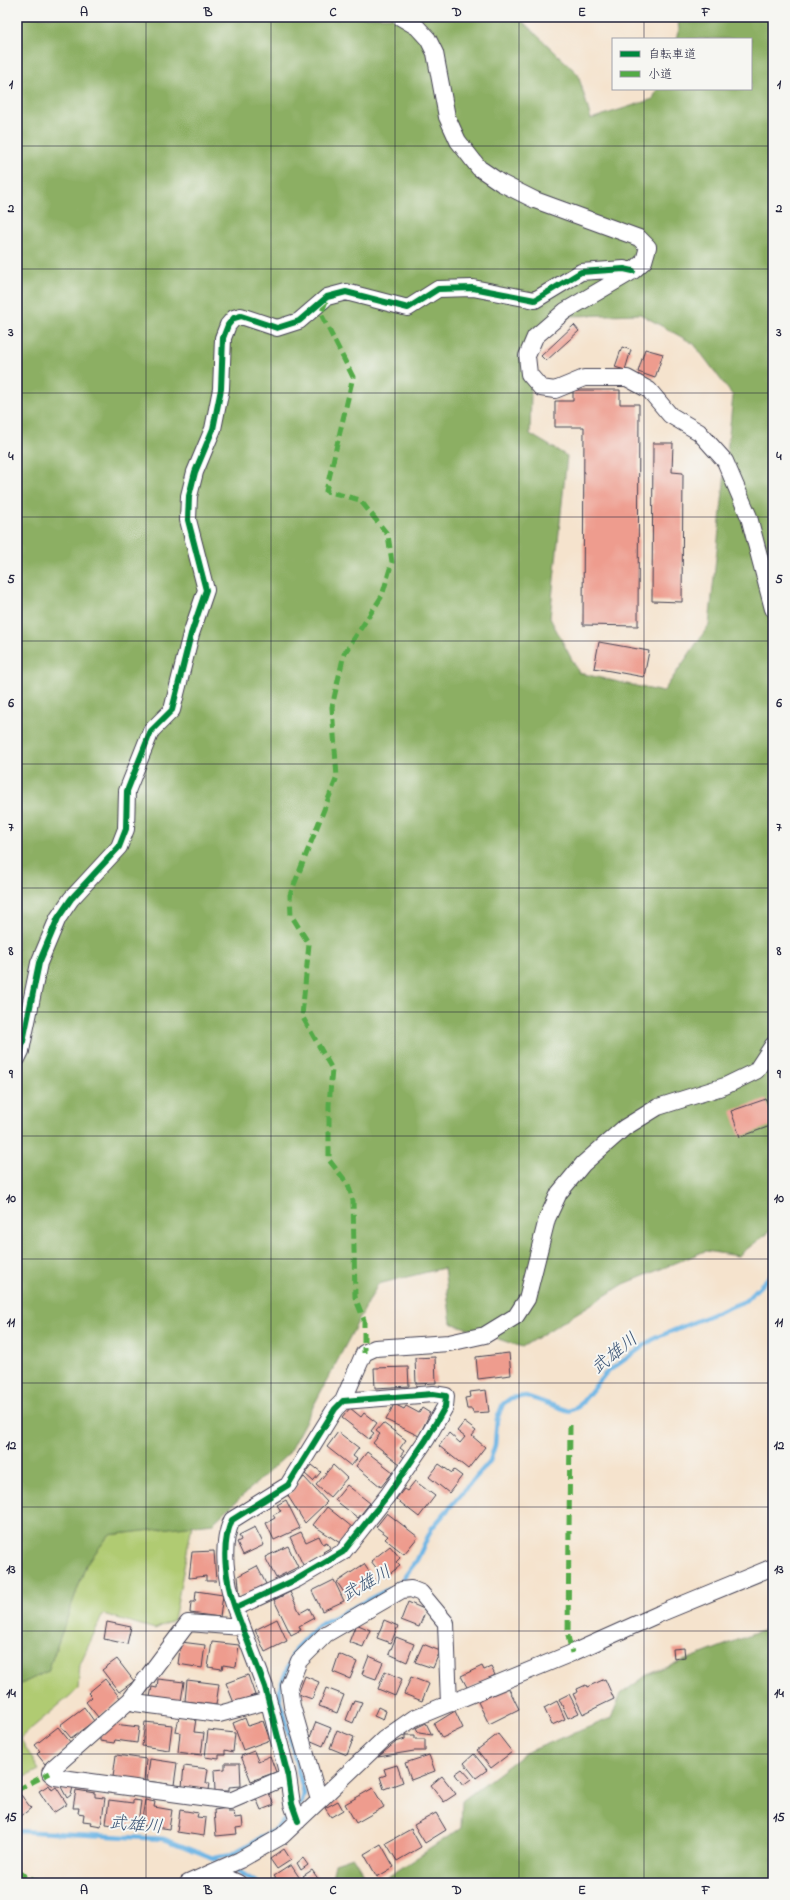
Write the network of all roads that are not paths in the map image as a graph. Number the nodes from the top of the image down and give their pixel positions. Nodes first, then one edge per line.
1 (400, 17) edge
2 (633, 271) junction
3 (773, 609) edge
4 (773, 1045) edge
5 (17, 1059) edge
6 (343, 1401) junction
7 (773, 1567) edge
8 (235, 1608) junction
9 (242, 1627) junction
10 (130, 1700) junction
11 (268, 1700) junction
12 (449, 1704) junction
13 (288, 1776) junction
14 (319, 1800) junction
15 (298, 1821) junction
16 (218, 1870) junction
17 (188, 1883) edge
18 (238, 1883) edge

1 - 2 street
2 - 3 street
2 - 5 street
4 - 6 street
6 - 8 street
6 - 8 street
7 - 12 street
8 - 9 street
9 - 10 street
9 - 11 street
10 - 11 street
10 - 13 street
11 - 13 street
12 - 14 street
12 - 14 street
13 - 15 street
14 - 15 street
15 - 16 street
16 - 17 street
16 - 18 street

